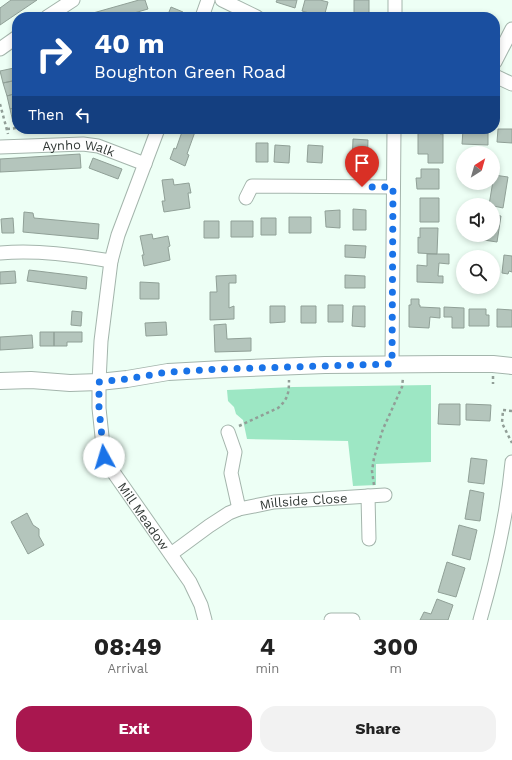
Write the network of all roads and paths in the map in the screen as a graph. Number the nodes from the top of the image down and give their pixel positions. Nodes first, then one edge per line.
1 (73, 0) edge
2 (208, 0) edge
3 (222, 0) edge
4 (395, 0) edge
5 (55, 12) edge
6 (204, 12) edge
7 (247, 12) edge
8 (395, 12) edge
9 (512, 30) edge
10 (12, 41) edge
11 (0, 49) edge
12 (500, 53) edge
13 (500, 78) edge
14 (512, 84) edge
15 (0, 104) edge
16 (12, 128) edge
17 (7, 129) junction
18 (156, 134) edge
19 (394, 134) edge
20 (5, 147) edge
21 (145, 164) junction
22 (393, 187) junction
23 (246, 198) dead end
24 (0, 253) edge
25 (112, 261) junction
26 (392, 364) junction
27 (512, 366) edge
28 (403, 376) dead end
29 (289, 379) dead end
30 (0, 381) edge
31 (99, 382) junction
32 (512, 411) edge
33 (228, 432) joint
34 (512, 443) edge
35 (512, 462) edge
36 (376, 495) junction
37 (239, 509) junction
38 (369, 539) dead end
39 (171, 554) junction
40 (205, 620) edge
41 (331, 620) edge
42 (353, 620) edge
43 (480, 620) edge

1 - 5 street
2 - 6 street
3 - 7 street
4 - 8 street
9 - 12 street
10 - 11 street
13 - 14 street
15 - 17 path
16 - 17 path
17 - 20 path
18 - 21 street, Mill Meadow
19 - 22 street
20 - 21 street, Aynho Walk
21 - 25 street, Mill Meadow
22 - 23 street
22 - 26 street
24 - 25 street
25 - 31 street, Mill Meadow
26 - 27 street
26 - 31 street
28 - 36 path
29 - 33 path
30 - 31 street
31 - 39 street, Mill Meadow
32 - 34 path
33 - 37 street
35 - 43 street
36 - 37 street, Millside Close
36 - 38 street
37 - 39 street, Millside Close
39 - 40 street, Mill Meadow
41 - 42 street

